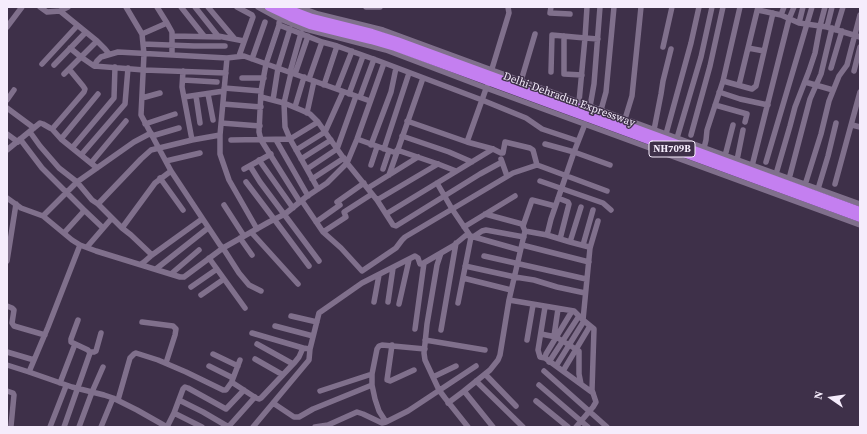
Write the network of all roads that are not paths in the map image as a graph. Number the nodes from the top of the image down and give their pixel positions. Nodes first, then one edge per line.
1 (22, 7) edge
2 (40, 7) edge
3 (68, 7) edge
4 (126, 7) edge
5 (157, 7) edge
6 (181, 7) edge
7 (195, 7) edge
8 (208, 7) edge
9 (237, 7) edge
10 (258, 7) edge
11 (269, 7) edge
12 (283, 7) edge
13 (299, 7) edge
14 (366, 7) edge
15 (380, 7) edge
16 (508, 7) edge
17 (551, 7) edge
18 (587, 7) edge
19 (600, 7) edge
20 (614, 7) edge
21 (640, 7) edge
22 (672, 7) edge
23 (699, 7) edge
24 (712, 7) edge
25 (723, 7) edge
26 (740, 7) edge
27 (784, 7) edge
28 (794, 7) edge
29 (803, 7) edge
30 (812, 7) edge
31 (825, 7) edge
32 (832, 7) edge
33 (843, 7) edge
34 (758, 8) edge
35 (60, 10) junction
36 (570, 14) dead end
37 (773, 14) junction
38 (860, 14) edge
39 (781, 15) junction
40 (790, 19) junction
41 (265, 22) dead end
42 (279, 22) junction
43 (167, 23) junction
44 (799, 23) junction
45 (808, 24) junction
46 (77, 26) junction
47 (820, 26) junction
48 (7, 27) edge
49 (290, 29) junction
50 (834, 29) junction
51 (86, 32) junction
52 (301, 33) junction
53 (142, 34) junction
54 (535, 34) dead end
55 (172, 36) junction
56 (204, 36) junction
57 (308, 36) junction
58 (564, 36) junction
59 (857, 36) edge
60 (220, 37) junction
61 (234, 38) junction
62 (585, 38) junction
63 (598, 39) junction
64 (97, 41) junction
65 (244, 41) junction
66 (322, 42) junction
67 (143, 44) junction
68 (172, 46) junction
69 (225, 46) dead end
70 (337, 46) junction
71 (663, 47) dead end
72 (860, 47) edge
73 (70, 48) junction
74 (671, 48) dead end
75 (748, 48) junction
76 (352, 51) junction
77 (764, 52) junction
78 (109, 54) junction
79 (144, 54) junction
80 (172, 55) junction
81 (239, 56) junction
82 (363, 56) junction
83 (81, 57) junction
84 (227, 58) junction
85 (252, 59) junction
86 (374, 59) junction
87 (384, 63) junction
88 (42, 64) dead end
89 (266, 64) junction
90 (54, 65) dead end
91 (94, 66) junction
92 (115, 67) junction
93 (128, 68) junction
94 (278, 68) junction
95 (396, 68) junction
96 (832, 68) dead end
97 (69, 69) junction
98 (144, 70) junction
99 (492, 70) junction
100 (183, 71) junction
101 (854, 71) dead end
102 (551, 72) dead end
103 (226, 73) junction
104 (292, 73) junction
105 (409, 73) junction
106 (64, 74) dead end
107 (582, 75) junction
108 (242, 78) dead end
109 (264, 78) junction
110 (423, 78) junction
111 (309, 79) junction
112 (183, 80) junction
113 (521, 81) junction
114 (723, 81) junction
115 (217, 82) dead end
116 (805, 82) junction
117 (324, 85) junction
118 (739, 85) junction
119 (816, 85) junction
120 (486, 88) junction
121 (337, 89) junction
122 (14, 90) dead end
123 (224, 90) junction
124 (833, 90) junction
125 (719, 92) junction
126 (860, 92) edge
127 (160, 93) dead end
128 (346, 93) junction
129 (98, 94) dead end
130 (208, 94) junction
131 (261, 94) junction
132 (196, 96) junction
133 (184, 97) junction
134 (358, 97) junction
135 (142, 98) junction
136 (7, 100) edge
137 (272, 100) junction
138 (482, 100) junction
139 (370, 101) junction
140 (579, 102) junction
141 (284, 103) junction
142 (223, 104) junction
143 (715, 105) junction
144 (768, 105) junction
145 (590, 106) junction
146 (261, 107) junction
147 (295, 107) junction
148 (7, 108) edge
149 (601, 110) junction
150 (307, 113) junction
151 (175, 114) dead end
152 (625, 119) junction
153 (213, 120) dead end
154 (126, 121) dead end
155 (407, 121) junction
156 (318, 122) junction
157 (745, 122) dead end
158 (200, 123) dead end
159 (221, 123) junction
160 (836, 123) dead end
161 (146, 124) junction
162 (585, 124) junction
163 (852, 125) junction
164 (260, 126) junction
165 (733, 126) dead end
166 (860, 127) edge
167 (179, 128) dead end
168 (52, 129) junction
169 (32, 130) junction
170 (654, 130) junction
171 (743, 130) dead end
172 (325, 132) junction
173 (7, 134) edge
174 (151, 134) junction
175 (666, 134) junction
176 (679, 134) junction
177 (220, 135) junction
178 (691, 135) dead end
179 (402, 136) junction
180 (61, 139) junction
181 (357, 139) junction
182 (19, 140) junction
183 (192, 140) junction
184 (231, 140) dead end
185 (261, 140) junction
186 (276, 140) junction
187 (290, 140) junction
188 (331, 140) junction
189 (578, 141) junction
190 (468, 142) junction
191 (544, 144) dead end
192 (705, 144) junction
193 (371, 145) junction
194 (377, 147) junction
195 (72, 148) junction
196 (158, 148) junction
197 (337, 149) junction
198 (493, 149) junction
199 (7, 150) edge
200 (296, 150) junction
201 (386, 150) junction
202 (726, 151) junction
203 (396, 152) junction
204 (574, 152) junction
205 (200, 153) dead end
206 (500, 153) junction
207 (271, 154) junction
208 (81, 155) junction
209 (418, 157) junction
210 (738, 157) junction
211 (301, 159) junction
212 (259, 160) junction
213 (345, 160) junction
214 (166, 161) junction
215 (753, 161) junction
216 (472, 162) junction
217 (502, 162) junction
218 (766, 162) dead end
219 (91, 163) junction
220 (438, 164) junction
221 (610, 164) dead end
222 (371, 165) dead end
223 (537, 165) junction
224 (98, 168) junction
225 (306, 169) junction
226 (383, 169) dead end
227 (171, 171) junction
228 (456, 171) junction
229 (777, 171) junction
230 (388, 175) junction
231 (790, 175) junction
232 (507, 176) junction
233 (566, 176) junction
234 (160, 178) junction
235 (312, 179) junction
236 (540, 181) dead end
237 (806, 181) junction
238 (77, 182) junction
239 (246, 182) dead end
240 (437, 183) junction
241 (835, 184) dead end
242 (366, 186) junction
243 (819, 186) junction
244 (318, 189) junction
245 (561, 189) junction
246 (607, 191) dead end
247 (66, 193) junction
248 (372, 194) junction
249 (308, 196) junction
250 (445, 196) junction
251 (515, 196) dead end
252 (7, 198) edge
253 (558, 198) junction
254 (377, 200) junction
255 (301, 201) junction
256 (16, 204) junction
257 (98, 204) junction
258 (860, 204) edge
259 (224, 205) dead end
260 (556, 206) junction
261 (581, 207) dead end
262 (293, 208) junction
263 (83, 209) junction
264 (452, 209) junction
265 (183, 210) dead end
266 (593, 210) dead end
267 (611, 210) dead end
268 (860, 211) edge
269 (285, 214) junction
270 (386, 214) junction
271 (486, 214) junction
272 (44, 216) junction
273 (112, 218) junction
274 (860, 218) edge
275 (202, 219) junction
276 (274, 219) junction
277 (598, 220) dead end
278 (316, 222) junction
279 (860, 225) edge
280 (464, 227) junction
281 (103, 228) junction
282 (122, 228) junction
283 (208, 228) junction
284 (254, 230) junction
285 (323, 232) junction
286 (524, 232) junction
287 (64, 233) junction
288 (547, 235) junction
289 (242, 237) junction
290 (472, 237) junction
291 (560, 239) junction
292 (570, 242) junction
293 (456, 243) junction
294 (80, 245) junction
295 (583, 245) junction
296 (87, 247) junction
297 (223, 248) junction
298 (521, 248) junction
299 (590, 248) junction
300 (199, 250) dead end
301 (441, 253) junction
302 (252, 255) dead end
303 (152, 256) junction
304 (484, 256) dead end
305 (209, 258) junction
306 (409, 260) junction
307 (7, 261) edge
308 (319, 261) dead end
309 (588, 262) junction
310 (424, 263) junction
311 (140, 264) junction
312 (517, 264) junction
313 (309, 266) dead end
314 (465, 266) junction
315 (393, 268) junction
316 (156, 269) junction
317 (217, 269) junction
318 (171, 274) junction
319 (380, 275) junction
320 (515, 277) junction
321 (463, 278) junction
322 (224, 279) junction
323 (586, 279) junction
324 (298, 284) dead end
325 (191, 287) dead end
326 (511, 290) junction
327 (261, 291) dead end
328 (585, 293) junction
329 (201, 295) dead end
330 (509, 300) junction
331 (374, 302) dead end
332 (388, 302) dead end
333 (458, 303) dead end
334 (399, 304) dead end
335 (533, 305) junction
336 (7, 306) edge
337 (545, 307) junction
338 (245, 308) dead end
339 (558, 309) junction
340 (572, 311) junction
341 (291, 316) dead end
342 (582, 319) junction
343 (78, 320) dead end
344 (9, 322) edge
345 (142, 322) dead end
346 (317, 322) junction
347 (275, 326) dead end
348 (590, 326) junction
349 (415, 329) dead end
350 (441, 330) dead end
351 (102, 333) dead end
352 (252, 333) dead end
353 (541, 334) junction
354 (45, 335) junction
355 (313, 336) junction
356 (555, 337) junction
357 (425, 340) junction
358 (527, 340) dead end
359 (563, 341) junction
360 (75, 344) junction
361 (257, 344) dead end
362 (392, 345) junction
363 (569, 345) junction
364 (303, 348) junction
365 (310, 349) junction
366 (576, 349) junction
367 (424, 350) junction
368 (485, 350) dead end
369 (7, 352) edge
370 (90, 352) junction
371 (213, 354) dead end
372 (255, 359) dead end
373 (34, 360) junction
374 (547, 360) junction
375 (166, 363) junction
376 (293, 364) junction
377 (7, 365) edge
378 (209, 366) dead end
379 (456, 366) dead end
380 (476, 366) dead end
381 (556, 366) junction
382 (103, 367) dead end
383 (414, 370) dead end
384 (544, 371) dead end
385 (562, 371) junction
386 (29, 372) junction
387 (372, 374) junction
388 (485, 374) junction
389 (283, 375) junction
390 (434, 377) junction
391 (232, 380) junction
392 (476, 381) junction
393 (63, 384) junction
394 (581, 384) junction
395 (372, 385) junction
396 (539, 385) dead end
397 (78, 389) junction
398 (244, 390) junction
399 (439, 390) junction
400 (7, 391) edge
401 (320, 391) dead end
402 (464, 391) junction
403 (92, 392) junction
404 (593, 393) junction
405 (255, 397) junction
406 (115, 399) junction
407 (179, 400) junction
408 (536, 401) dead end
409 (273, 403) junction
410 (448, 403) junction
411 (516, 406) dead end
412 (589, 412) junction
413 (174, 413) junction
414 (386, 422) junction
415 (581, 422) junction
416 (11, 426) dead end
417 (50, 427) edge
418 (64, 427) edge
419 (79, 427) edge
420 (101, 427) edge
421 (167, 427) edge
422 (202, 427) edge
423 (254, 427) edge
424 (315, 427) edge
425 (468, 427) edge
426 (493, 427) edge
427 (523, 427) edge
428 (568, 427) edge
429 (576, 427) edge
430 (588, 427) edge
431 (607, 427) edge

1 - 48 street
2 - 35 street
3 - 35 street
4 - 53 street
5 - 43 street
6 - 56 street
7 - 60 street
8 - 61 street
9 - 65 street
10 - 42 street
11 - 274 highway, Delhi-Dehradun Expressway / NH709B
12 - 268 highway, Delhi-Dehradun Expressway / NH709B
13 - 99 street
14 - 15 street
16 - 99 street
17 - 36 street
18 - 62 street
19 - 63 street
20 - 149 street
21 - 152 street
22 - 71 street
23 - 175 street
24 - 176 street
25 - 178 street
26 - 114 street
27 - 39 street
28 - 40 street
29 - 44 street
30 - 45 street
31 - 47 street
32 - 50 street
33 - 50 street
34 - 37 street
34 - 75 street
35 - 46 street
37 - 39 street
37 - 77 street
38 - 59 street
39 - 40 street
40 - 44 street
40 - 144 street
41 - 85 street
42 - 49 street
42 - 89 street
42 - 120 street
43 - 53 street
43 - 55 street
44 - 45 street
45 - 47 street
45 - 218 street
46 - 51 street
46 - 88 street
47 - 50 street
47 - 116 street
49 - 52 street
49 - 94 street
50 - 59 street
50 - 96 street
50 - 119 street
51 - 64 street
51 - 73 street
52 - 57 street
52 - 104 street
53 - 67 street
54 - 113 street
55 - 56 street
55 - 68 street
56 - 60 street
57 - 66 street
57 - 104 street
58 - 62 street
58 - 102 street
58 - 107 street
59 - 124 street
60 - 61 street
61 - 65 street
62 - 63 street
62 - 107 street
63 - 145 street
64 - 78 street
64 - 83 street
65 - 81 street
66 - 70 street
66 - 111 street
67 - 68 street
67 - 79 street
68 - 69 street
68 - 80 street
70 - 76 street
70 - 117 street
72 - 101 street
73 - 83 street
73 - 90 street
74 - 170 street
75 - 77 street
75 - 118 street
76 - 82 street
76 - 121 street
77 - 118 street
78 - 79 street
78 - 91 street
79 - 80 street
79 - 98 street
80 - 84 street
81 - 84 street
81 - 85 street
82 - 86 street
82 - 128 street
83 - 91 street
83 - 97 street
84 - 103 street
85 - 89 street
86 - 87 street
86 - 134 street
87 - 95 street
87 - 139 street
89 - 94 street
89 - 109 street
91 - 92 street
92 - 93 street
92 - 195 street
93 - 98 street
93 - 208 street
94 - 104 street
94 - 137 street
95 - 105 street
95 - 193 street
97 - 106 street
97 - 168 street
98 - 100 street
98 - 135 street
99 - 113 street
99 - 120 street
100 - 103 street
100 - 112 street
103 - 123 street
104 - 111 street
104 - 141 street
105 - 110 street
105 - 201 street
107 - 140 street
108 - 109 street
109 - 131 street
110 - 138 street
110 - 155 street
111 - 117 street
111 - 147 street
111 - 150 street
112 - 115 street
112 - 133 street
113 - 140 street
114 - 118 street
114 - 125 street
116 - 119 street
116 - 229 street
117 - 121 street
119 - 124 street
119 - 231 street
120 - 138 street
120 - 162 street
121 - 128 street
122 - 136 street
123 - 130 street
123 - 131 street
123 - 142 street
124 - 237 street
125 - 143 street
125 - 144 street
126 - 163 street
127 - 135 street
128 - 134 street
128 - 172 street
129 - 180 street
130 - 132 street
130 - 153 street
131 - 137 street
131 - 146 street
132 - 133 street
132 - 158 street
133 - 183 street
134 - 139 street
134 - 197 street
135 - 161 street
137 - 141 street
138 - 189 street
138 - 190 street
139 - 181 street
140 - 145 street
141 - 147 street
141 - 187 street
142 - 146 street
142 - 159 street
143 - 157 street
143 - 192 street
144 - 215 street
145 - 149 street
146 - 164 street
147 - 150 street
148 - 169 street
149 - 152 street
150 - 156 street
151 - 161 street
152 - 170 street
154 - 219 street
155 - 179 street
155 - 190 street
156 - 172 street
156 - 187 street
159 - 164 street
159 - 177 street
160 - 243 street
161 - 174 street
162 - 189 street
162 - 279 street
163 - 166 street
163 - 241 street
164 - 185 street
165 - 202 street
167 - 174 street
168 - 169 street
168 - 180 street
169 - 182 street
169 - 238 street
170 - 175 street
171 - 210 street
172 - 188 street
172 - 200 street
173 - 182 street
174 - 196 street
174 - 224 street
175 - 176 street
176 - 192 street
177 - 183 street
177 - 284 street
179 - 203 street
179 - 216 street
180 - 195 street
181 - 193 street
181 - 213 street
182 - 199 street
182 - 247 street
183 - 196 street
184 - 185 street
185 - 186 street
185 - 207 street
186 - 187 street
186 - 249 street
187 - 200 street
188 - 197 street
188 - 211 street
189 - 204 street
190 - 198 street
191 - 204 street
192 - 202 street
193 - 194 street
194 - 201 street
194 - 222 street
195 - 208 street
196 - 214 street
196 - 257 street
197 - 213 street
197 - 225 street
198 - 206 street
198 - 216 street
200 - 211 street
201 - 203 street
201 - 226 street
202 - 210 street
203 - 209 street
203 - 230 street
204 - 221 street
204 - 233 street
205 - 214 street
206 - 217 street
206 - 223 street
207 - 212 street
207 - 255 street
208 - 219 street
209 - 220 street
209 - 230 street
210 - 215 street
211 - 225 street
212 - 262 street
212 - 269 street
213 - 235 street
213 - 242 street
213 - 244 street
214 - 227 street
215 - 229 street
216 - 228 street
217 - 232 street
217 - 250 street
219 - 224 street
220 - 228 street
220 - 254 street
223 - 232 street
223 - 233 street
224 - 238 street
225 - 235 street
227 - 234 street
227 - 275 street
228 - 240 street
229 - 231 street
230 - 242 street
231 - 237 street
232 - 264 street
233 - 245 street
233 - 246 street
234 - 265 street
234 - 282 street
235 - 244 street
236 - 245 street
237 - 243 street
238 - 247 street
238 - 257 street
239 - 276 street
240 - 250 street
240 - 270 street
242 - 248 street
242 - 278 street
243 - 258 street
244 - 249 street
245 - 253 street
245 - 267 street
247 - 263 street
247 - 272 street
248 - 254 street
248 - 285 street
249 - 255 street
250 - 264 street
250 - 270 street
251 - 271 street
252 - 256 street
253 - 260 street
253 - 291 street
254 - 270 street
255 - 262 street
255 - 278 street
256 - 272 street
256 - 307 street
257 - 273 street
259 - 289 street
260 - 286 street
260 - 288 street
261 - 292 street
262 - 269 street
263 - 281 street
263 - 287 street
264 - 280 street
264 - 285 street
266 - 295 street
269 - 276 street
269 - 308 street
271 - 280 street
271 - 286 street
272 - 287 street
273 - 281 street
273 - 282 street
275 - 283 street
275 - 303 street
276 - 284 street
276 - 313 street
277 - 299 street
278 - 285 street
280 - 290 street
281 - 296 street
282 - 303 street
283 - 297 street
283 - 316 street
284 - 289 street
284 - 324 street
286 - 288 street
286 - 290 street
286 - 298 street
287 - 294 street
288 - 291 street
289 - 297 street
289 - 302 street
290 - 293 street
290 - 298 street
290 - 314 street
291 - 292 street
292 - 295 street
293 - 301 street
293 - 350 street
294 - 296 street
294 - 354 street
295 - 299 street
296 - 311 street
297 - 305 street
297 - 327 street
298 - 309 street
298 - 312 street
299 - 309 street
300 - 318 street
301 - 310 street
301 - 357 street
303 - 311 street
304 - 312 street
305 - 317 street
305 - 318 street
306 - 310 street
306 - 315 street
306 - 334 street
309 - 323 street
310 - 349 street
311 - 316 street
312 - 320 street
312 - 323 street
314 - 320 street
314 - 321 street
315 - 319 street
315 - 332 street
316 - 318 street
317 - 322 street
317 - 325 street
319 - 331 street
319 - 346 street
320 - 326 street
320 - 328 street
321 - 326 street
321 - 333 street
322 - 329 street
322 - 338 street
323 - 328 street
326 - 330 street
328 - 342 street
330 - 335 street
330 - 388 street
335 - 337 street
335 - 358 street
336 - 344 street
337 - 339 street
337 - 353 street
339 - 340 street
339 - 356 street
340 - 342 street
340 - 356 street
341 - 346 street
342 - 348 street
342 - 359 street
342 - 363 street
343 - 360 street
344 - 354 street
345 - 375 street
346 - 355 street
347 - 355 street
348 - 366 street
348 - 404 street
351 - 370 street
352 - 364 street
353 - 356 street
353 - 374 street
354 - 373 street
355 - 365 street
356 - 359 street
356 - 374 street
357 - 367 street
357 - 368 street
359 - 363 street
359 - 374 street
360 - 370 street
360 - 393 street
361 - 376 street
362 - 367 street
362 - 383 street
362 - 387 street
363 - 366 street
363 - 381 street
364 - 365 street
364 - 376 street
365 - 409 street
366 - 385 street
366 - 394 street
367 - 390 street
369 - 373 street
370 - 397 street
371 - 391 street
372 - 389 street
373 - 386 street
374 - 381 street
375 - 391 street
375 - 406 street
376 - 389 street
377 - 386 street
378 - 391 street
379 - 390 street
380 - 399 street
381 - 385 street
382 - 403 street
384 - 412 street
385 - 394 street
386 - 393 street
387 - 395 street
387 - 401 street
388 - 392 street
388 - 411 street
389 - 405 street
390 - 399 street
391 - 398 street
392 - 402 street
392 - 427 street
393 - 397 street
393 - 417 street
394 - 404 street
395 - 409 street
395 - 414 street
396 - 415 street
397 - 403 street
397 - 418 street
398 - 405 street
398 - 407 street
399 - 410 street
399 - 414 street
400 - 416 street
402 - 410 street
402 - 426 street
403 - 406 street
403 - 419 street
404 - 412 street
405 - 407 street
406 - 420 street
406 - 421 street
407 - 413 street
408 - 428 street
409 - 423 street
410 - 425 street
412 - 415 street
412 - 431 street
413 - 421 street
413 - 422 street
414 - 424 street
415 - 429 street
415 - 430 street

